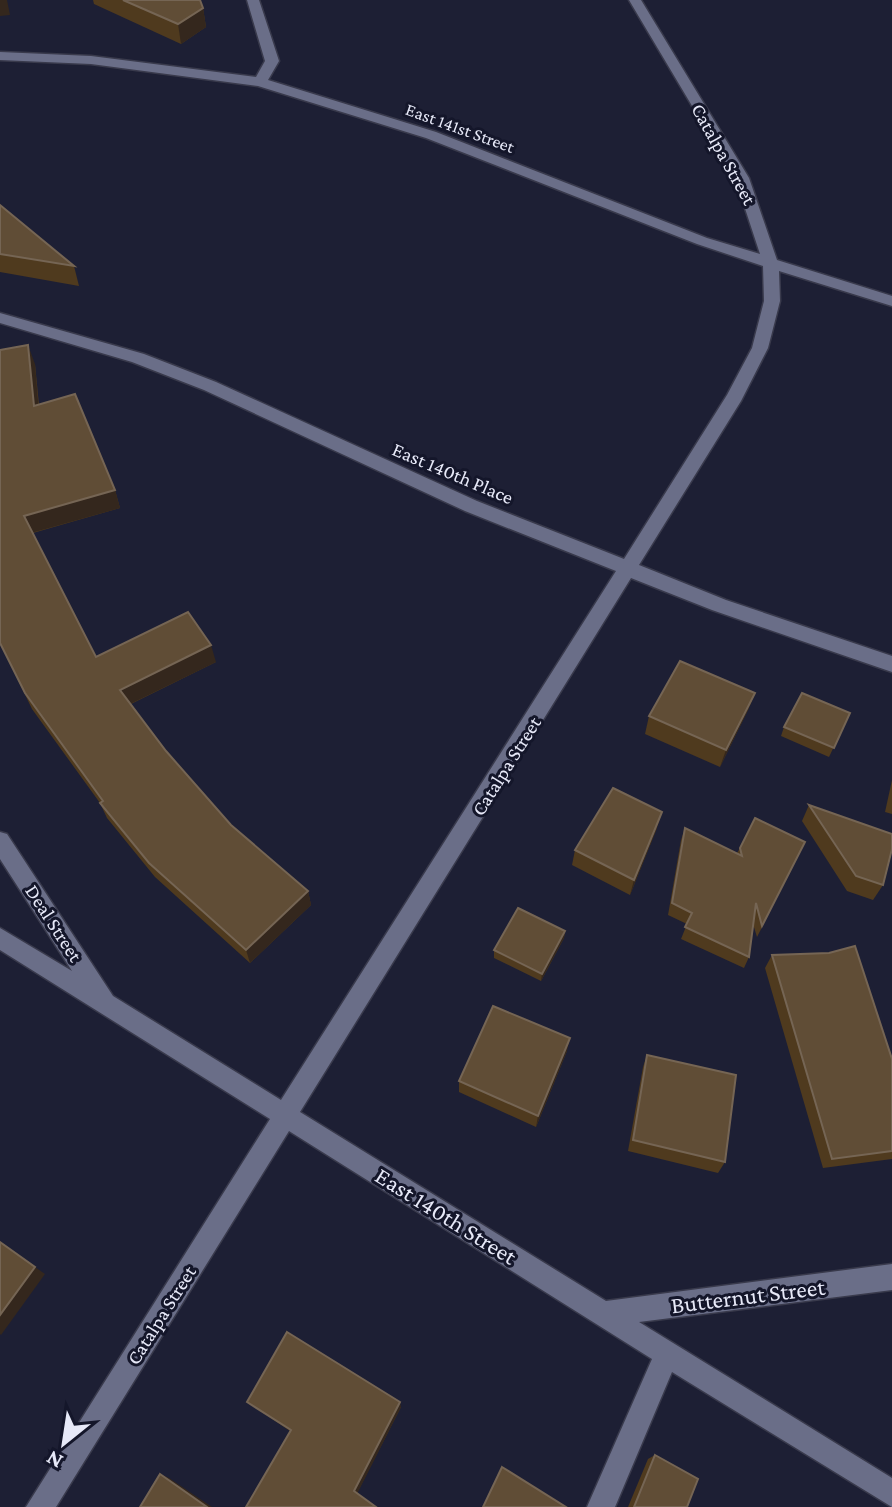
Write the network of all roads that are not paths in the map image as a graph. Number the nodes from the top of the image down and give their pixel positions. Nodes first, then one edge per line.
1 (253, 0) edge
2 (635, 0) edge
3 (0, 56) edge
4 (260, 82) junction
5 (771, 264) junction
6 (892, 301) edge
7 (0, 318) edge
8 (628, 570) junction
9 (892, 664) edge
10 (0, 841) edge
11 (0, 938) edge
12 (108, 1005) junction
13 (287, 1117) junction
14 (892, 1277) edge
15 (604, 1314) junction
16 (667, 1354) junction
17 (892, 1494) edge
18 (40, 1507) edge
19 (601, 1507) edge

1 - 4 street
2 - 5 street, Catalpa Street
3 - 4 street, East 141st Street
4 - 5 street, East 141st Street
5 - 6 street, East 141st Street
5 - 8 street, Catalpa Street
7 - 8 street, East 140th Place
8 - 9 street, East 140th Place
8 - 13 street, Catalpa Street
10 - 12 street, Deal Street
11 - 12 street, East 140th Street
12 - 13 street, East 140th Street
13 - 15 street, East 140th Street
13 - 18 street, Catalpa Street
14 - 15 street, Butternut Street
15 - 16 street, East 140th Street
16 - 17 street, East 140th Street
16 - 19 street

